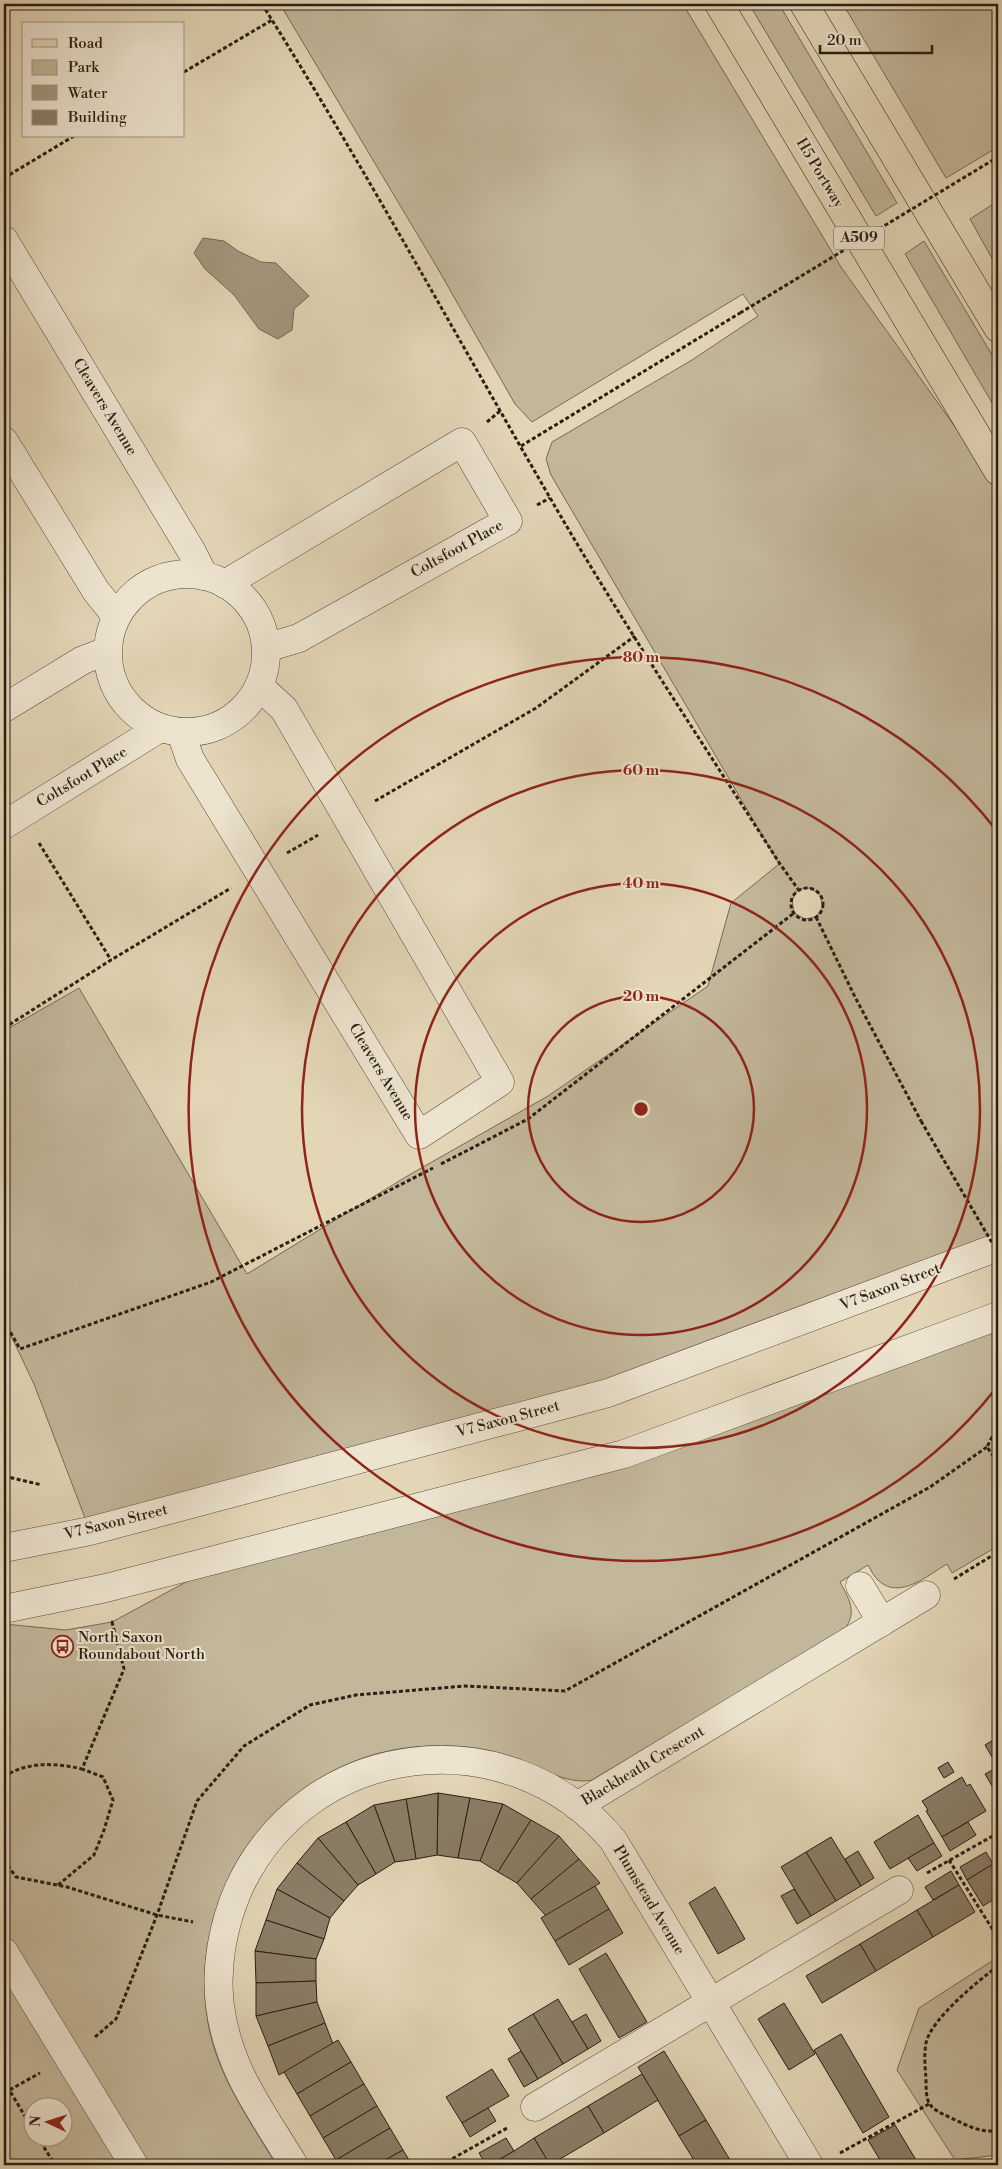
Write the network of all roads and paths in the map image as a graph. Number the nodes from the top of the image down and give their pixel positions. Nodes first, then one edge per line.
1 (262, 4) edge
2 (719, 4) edge
3 (804, 4) edge
4 (272, 20) junction
5 (185, 71) edge
6 (71, 138) edge
7 (998, 157) edge
8 (4, 178) edge
9 (4, 240) edge
10 (998, 328) edge
11 (4, 441) edge
12 (521, 446) junction
13 (998, 472) edge
14 (215, 580) junction
15 (116, 616) junction
16 (266, 648) junction
17 (107, 651) junction
18 (259, 686) junction
19 (4, 708) edge
20 (171, 730) junction
21 (13, 820) edge
22 (798, 889) junction
23 (816, 917) junction
24 (111, 960) dead end
25 (998, 1247) edge
26 (998, 1253) edge
27 (998, 1316) edge
28 (998, 1425) edge
29 (998, 1463) edge
30 (4, 1476) edge
31 (42, 1485) dead end
32 (4, 1548) edge
33 (998, 1552) edge
34 (860, 1586) dead end
35 (926, 1595) joint
36 (4, 1609) edge
37 (882, 1622) junction
38 (103, 1624) dead end
39 (82, 1769) junction
40 (4, 1777) edge
41 (577, 1806) junction
42 (998, 1833) edge
43 (4, 1860) edge
44 (950, 1860) junction
45 (58, 1885) junction
46 (899, 1890) joint
47 (225, 1927) junction
48 (998, 1938) edge
49 (4, 1952) edge
50 (998, 1966) edge
51 (711, 2002) junction
52 (4, 2080) edge
53 (929, 2104) junction
54 (535, 2108) joint
55 (22, 2111) edge
56 (998, 2130) edge
57 (43, 2146) edge
58 (835, 2156) dead end
59 (55, 2165) edge
60 (134, 2165) edge
61 (294, 2165) edge
62 (441, 2165) edge
63 (809, 2165) edge

1 - 4 path
2 - 13 main road, H5 Portway / A509
3 - 10 main road
4 - 5 path
4 - 12 path
6 - 8 path
7 - 12 path, bridge
9 - 14 street, Cleavers Avenue
11 - 15 street
12 - 22 path
14 - 15 street
14 - 16 street
14 - 16 street, Coltsfoot Place
15 - 17 street
16 - 18 street
17 - 19 street
17 - 20 street
18 - 20 street
18 - 20 street, Cleavers Avenue
20 - 21 street, Coltsfoot Place
21 - 24 path
22 - 23 path
22 - 23 path
23 - 26 path, bridge
25 - 32 street, V7 Saxon Street
27 - 36 street
28 - 29 path
30 - 31 path
33 - 35 path
34 - 37 street
35 - 37 street, Blackheath Crescent
37 - 41 street, Blackheath Crescent
38 - 39 path
39 - 40 path
39 - 45 path
41 - 47 street, Blackheath Crescent
41 - 51 street, Plumstead Avenue
42 - 44 path
43 - 45 path
44 - 46 path
44 - 48 path
45 - 47 path
46 - 51 street
47 - 61 street, Blackheath Crescent
49 - 60 street
50 - 53 path
51 - 54 street
51 - 63 street, Plumstead Avenue
52 - 55 path
53 - 56 path
53 - 58 path
54 - 62 path
57 - 59 path

